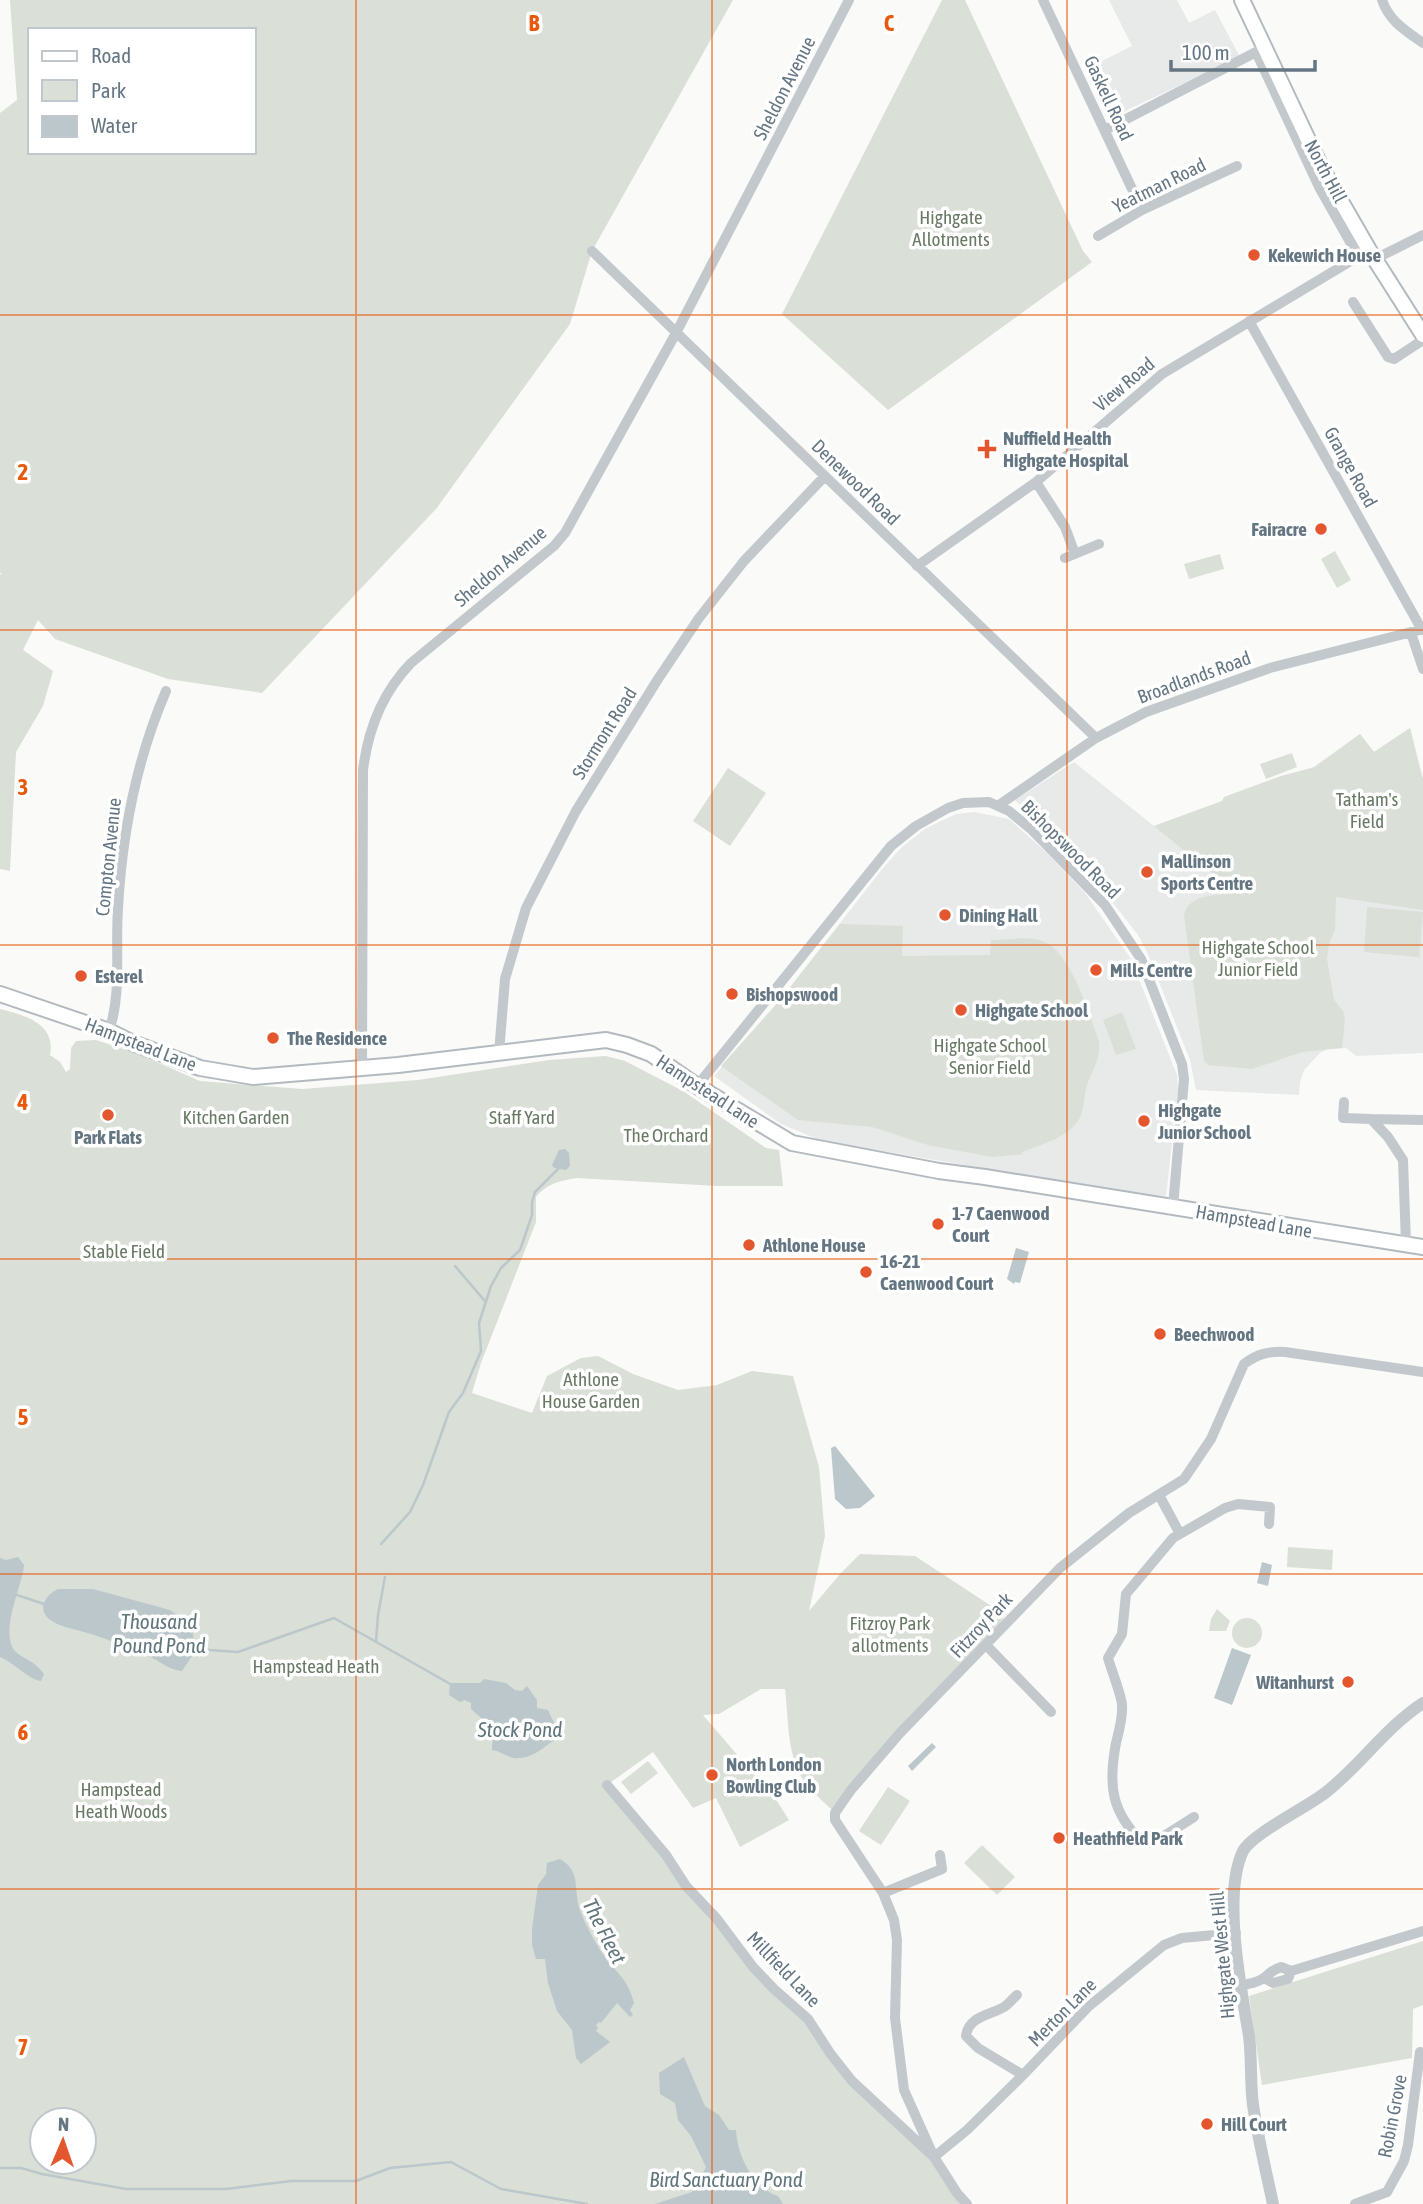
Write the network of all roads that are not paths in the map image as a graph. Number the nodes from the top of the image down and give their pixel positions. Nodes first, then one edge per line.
1 (849, 0) edge
2 (1043, 0) edge
3 (1242, 0) edge
4 (1382, 0) edge
5 (1423, 43) edge
6 (1260, 50) junction
7 (1105, 131) junction
8 (1237, 166) dead end
9 (1142, 210) junction
10 (1423, 235) edge
11 (1098, 236) dead end
12 (592, 251) dead end
13 (1367, 255) junction
14 (1353, 302) dead end
15 (1250, 321) junction
16 (676, 333) junction
17 (1423, 337) edge
18 (825, 476) junction
19 (1036, 482) junction
20 (1098, 544) dead end
21 (917, 566) junction
22 (1423, 630) edge
23 (1411, 633) junction
24 (1423, 669) edge
25 (166, 691) dead end
26 (1096, 738) junction
27 (999, 805) junction
28 (0, 994) edge
29 (109, 1031) junction
30 (499, 1053) junction
31 (362, 1069) junction
32 (697, 1086) junction
33 (1343, 1102) dead end
34 (1371, 1119) junction
35 (1423, 1120) edge
36 (1173, 1207) junction
37 (1406, 1244) junction
38 (1423, 1247) edge
39 (1423, 1372) edge
40 (1159, 1495) junction
41 (1269, 1524) dead end
42 (1179, 1532) junction
43 (987, 1646) junction
44 (1423, 1703) edge
45 (1051, 1712) dead end
46 (607, 1785) dead end
47 (1194, 1817) dead end
48 (940, 1855) dead end
49 (883, 1893) junction
50 (1423, 1931) edge
51 (1236, 1933) junction
52 (1239, 1985) junction
53 (1017, 1995) dead end
54 (1420, 2052) dead end
55 (1023, 2076) junction
56 (934, 2157) junction
57 (967, 2204) edge
58 (1273, 2204) edge
59 (1355, 2204) edge

1 - 16 street, Sheldon Avenue
2 - 7 street, Gaskell Road
3 - 6 main road, North Hill
4 - 5 street
6 - 7 street
6 - 13 main road, North Hill
7 - 9 street, Gaskell Road
8 - 9 street, Yeatman Road
9 - 11 street, Yeatman Road
10 - 13 street, View Road
12 - 16 street, Denewood Road
13 - 15 street, View Road
13 - 17 main road, North Hill
14 - 17 street
15 - 19 street, View Road
15 - 22 street, Grange Road
16 - 18 street, Denewood Road
16 - 31 street, Sheldon Avenue
18 - 21 street, Denewood Road
18 - 30 street, Stormont Road
19 - 20 street
19 - 21 street, View Road
21 - 26 street, Denewood Road
22 - 23 street, Broadlands Road
23 - 24 street
23 - 26 street, Broadlands Road
25 - 29 street, Compton Avenue
26 - 27 street, Broadlands Road
27 - 32 street, Bishopswood Road
27 - 36 street, Bishopswood Road
28 - 29 main road, Hampstead Lane
29 - 31 main road, Hampstead Lane
30 - 31 main road, Hampstead Lane
30 - 32 main road, Hampstead Lane
32 - 36 main road, Hampstead Lane
33 - 34 street
34 - 35 street
34 - 37 street
36 - 37 main road, Hampstead Lane
37 - 38 main road, Hampstead Lane
39 - 40 street, Fitzroy Park
40 - 42 street
40 - 43 street, Fitzroy Park
41 - 42 street
42 - 47 street
43 - 45 street
43 - 49 street, Fitzroy Park
44 - 51 street, Highgate West Hill
46 - 56 street, Millfield Lane
48 - 49 street
49 - 56 street, Fitzroy Park
50 - 52 street
51 - 52 street, Highgate West Hill
51 - 55 street, Merton Lane
52 - 58 street, Highgate West Hill
53 - 55 street
54 - 59 street, Robin Grove
55 - 56 street, Merton Lane
56 - 57 street, Millfield Lane

